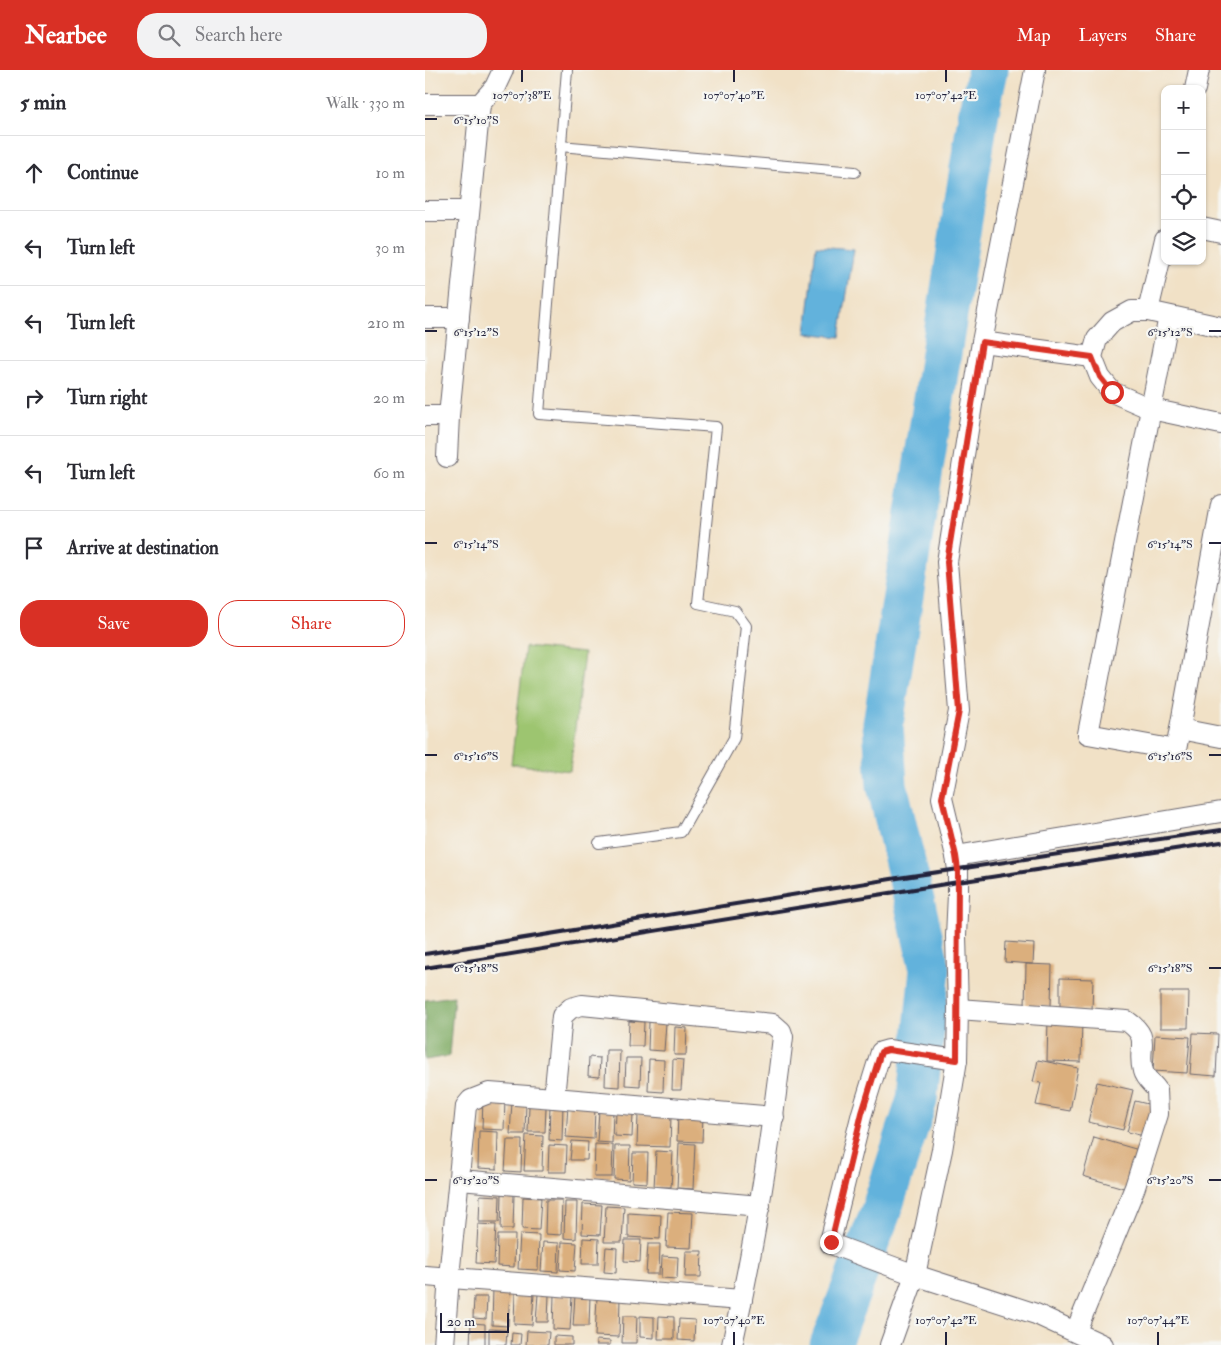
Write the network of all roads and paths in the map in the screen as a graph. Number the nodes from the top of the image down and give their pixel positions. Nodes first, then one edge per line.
1 (503, 70) edge
2 (567, 70) edge
3 (1035, 70) edge
4 (1199, 70) edge
5 (1196, 85) edge
6 (425, 104) edge
7 (479, 104) junction
8 (561, 146) junction
9 (855, 172) dead end
10 (425, 211) edge
11 (468, 211) junction
12 (1206, 229) edge
13 (1221, 232) edge
14 (1161, 256) edge
15 (1148, 311) junction
16 (1169, 316) junction
17 (425, 318) edge
18 (459, 318) junction
19 (1221, 327) edge
20 (982, 342) junction
21 (1092, 357) junction
22 (1151, 410) junction
23 (425, 416) edge
24 (449, 416) junction
25 (1221, 424) edge
26 (447, 457) dead end
27 (1221, 505) edge
28 (1180, 729) junction
29 (1221, 738) edge
30 (1221, 812) edge
31 (599, 843) dead end
32 (956, 856) junction
33 (958, 1009) junction
34 (948, 1059) junction
35 (554, 1098) junction
36 (774, 1117) junction
37 (460, 1180) junction
38 (760, 1206) junction
39 (906, 1272) junction
40 (425, 1276) edge
41 (449, 1277) junction
42 (742, 1300) junction
43 (1076, 1331) junction
44 (444, 1345) edge
45 (732, 1345) edge
46 (889, 1345) edge
47 (1103, 1345) edge

1 - 7 street
2 - 8 lane
3 - 20 street
4 - 5 street
6 - 7 street
7 - 11 street
8 - 9 lane
8 - 31 lane
10 - 11 street
11 - 18 street
12 - 13 street
14 - 15 street
15 - 16 street
15 - 21 street
16 - 19 street
16 - 22 street
17 - 18 street
18 - 24 street
20 - 21 street
20 - 32 street
21 - 22 street
22 - 25 street
22 - 28 street
23 - 24 street
24 - 26 street
27 - 28 street
28 - 29 street
30 - 32 street
32 - 33 street
33 - 34 street
33 - 43 street
34 - 39 street
34 - 39 street
35 - 36 street
35 - 36 street
35 - 37 street
36 - 38 street
37 - 38 street
37 - 41 street
38 - 42 street
39 - 43 street
39 - 46 street
40 - 41 street
41 - 42 street
41 - 44 street
42 - 45 street
43 - 47 street

